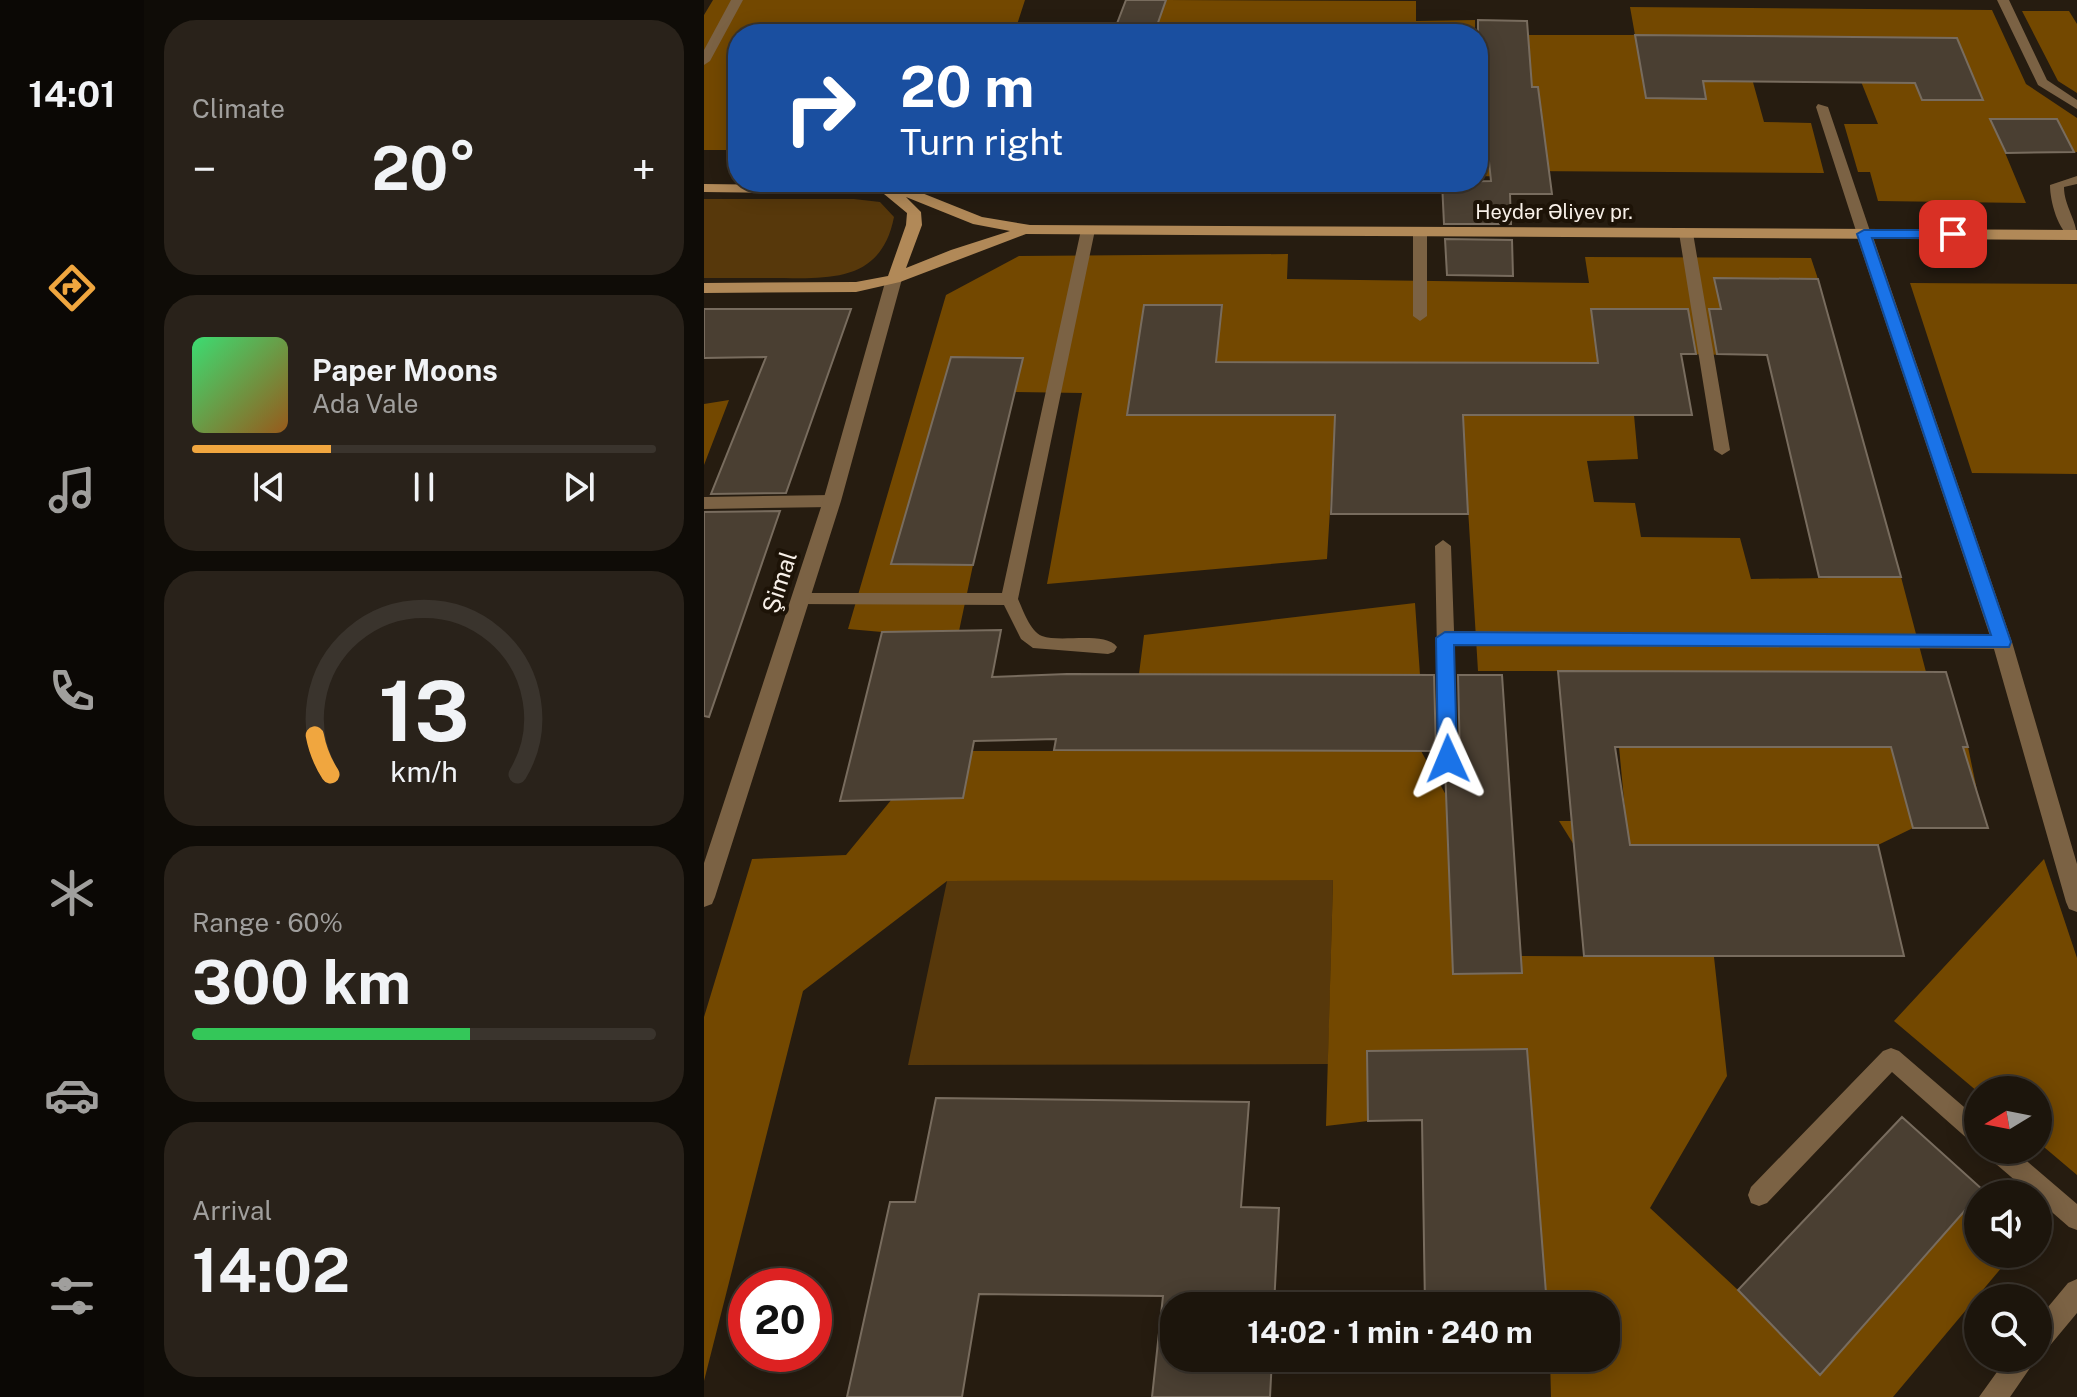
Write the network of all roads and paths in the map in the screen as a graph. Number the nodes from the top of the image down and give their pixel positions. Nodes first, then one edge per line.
1 (737, 0) edge
2 (2003, 0) edge
3 (704, 61) edge
4 (2077, 105) edge
5 (1822, 107) dead end
6 (2077, 180) edge
7 (704, 188) edge
8 (728, 188) edge
9 (889, 192) edge
10 (900, 192) edge
11 (1030, 230) junction
12 (1088, 230) junction
13 (1420, 232) junction
14 (1686, 233) junction
15 (1864, 234) junction
16 (2075, 235) edge
17 (894, 279) junction
18 (704, 288) edge
19 (1420, 316) dead end
20 (1722, 450) dead end
21 (832, 501) junction
22 (704, 503) edge
23 (1443, 546) dead end
24 (800, 599) junction
25 (1009, 599) junction
26 (1445, 638) junction
27 (2002, 642) junction
28 (1108, 647) dead end
29 (1448, 759) dead end
30 (704, 897) edge
31 (2077, 902) edge
32 (1964, 1121) edge
33 (2013, 1164) edge
34 (1759, 1195) dead end
35 (2077, 1219) edge
36 (2077, 1292) edge
37 (2052, 1323) edge
38 (2013, 1372) edge
39 (1993, 1397) edge

1 - 3 lane
2 - 4 lane
5 - 15 lane
6 - 16 lane
7 - 8 main road, Heydər Əliyev pr.
9 - 17 main road
10 - 11 main road, Heydər Əliyev pr.
11 - 12 main road, Heydər Əliyev pr.
11 - 17 main road, Heydər Əliyev pr.
12 - 13 main road, Heydər Əliyev pr.
12 - 25 lane
13 - 14 main road, Heydər Əliyev pr.
13 - 19 lane
14 - 15 main road, Heydər Əliyev pr.
14 - 20 lane
15 - 16 main road, Heydər Əliyev pr.
15 - 27 street
17 - 18 main road, Heydər Əliyev pr.
17 - 21 street, Şimal
21 - 22 lane
21 - 24 street, Şimal
23 - 26 lane
24 - 25 lane
24 - 30 street, Şimal
25 - 28 lane
26 - 27 lane
26 - 29 lane
27 - 31 street
32 - 34 lane
33 - 35 lane
36 - 37 street
38 - 39 street

